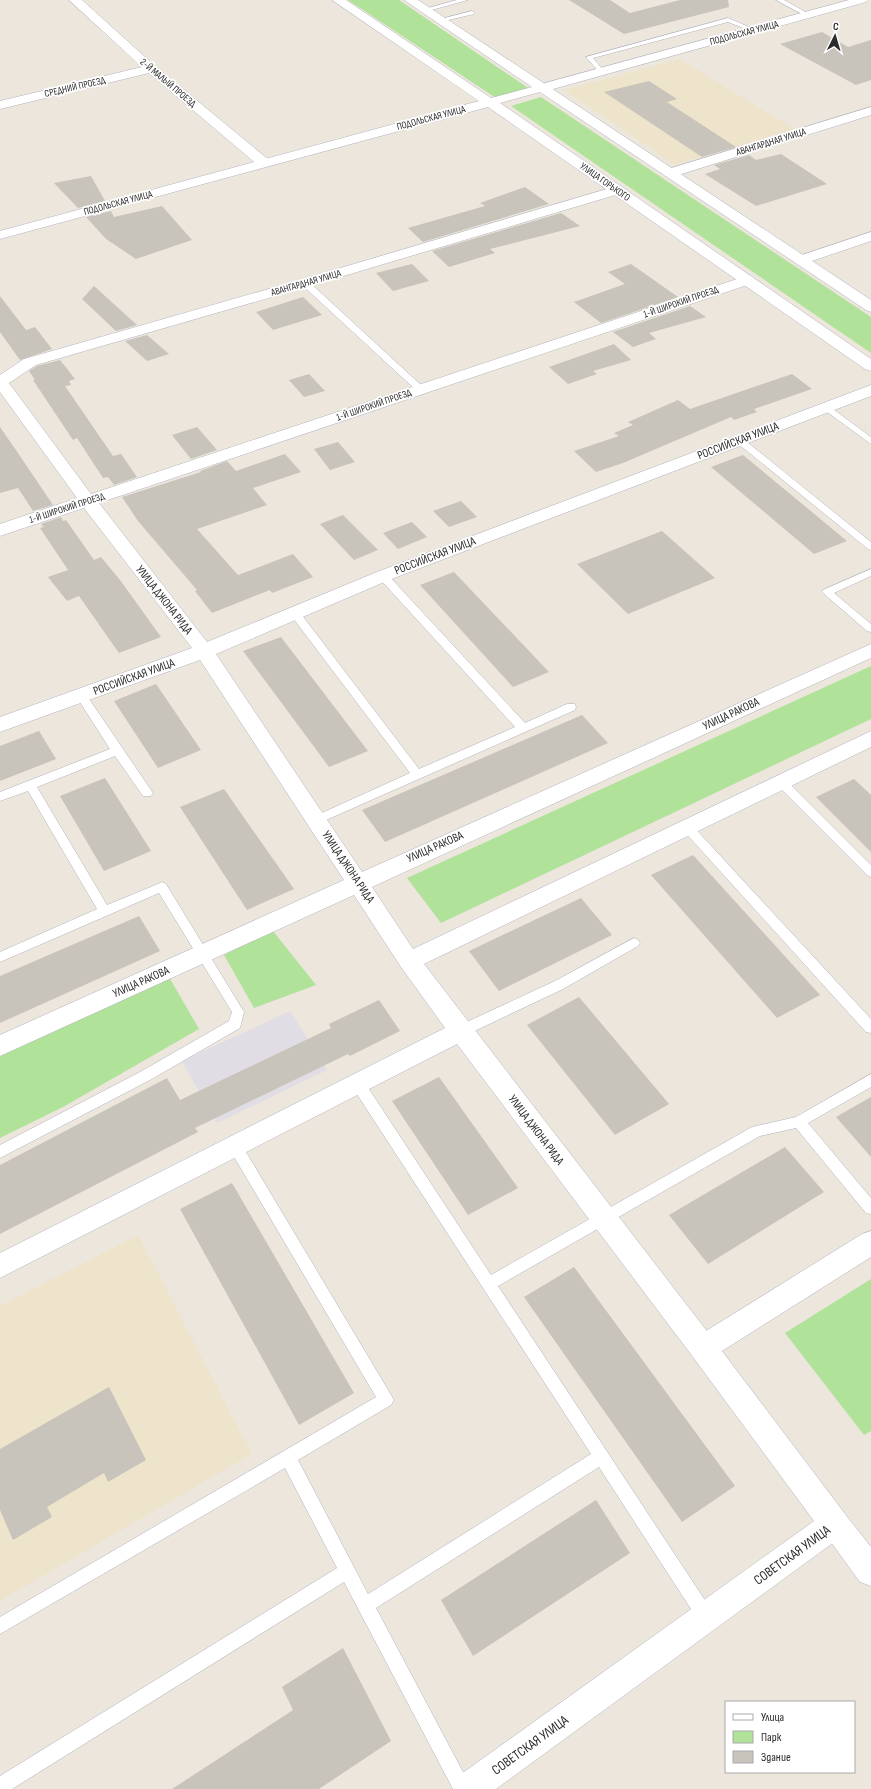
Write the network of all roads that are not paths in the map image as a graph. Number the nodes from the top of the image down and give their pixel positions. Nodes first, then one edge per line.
1 (75, 0) edge
2 (338, 0) edge
3 (410, 0) edge
4 (464, 0) edge
5 (779, 0) edge
6 (862, 0) edge
7 (424, 10) junction
8 (472, 13) dead end
9 (808, 15) junction
10 (440, 20) junction
11 (753, 30) junction
12 (151, 69) junction
13 (602, 72) junction
14 (542, 88) junction
15 (491, 102) junction
16 (0, 105) edge
17 (871, 111) edge
18 (264, 163) junction
19 (670, 174) junction
20 (617, 190) junction
21 (0, 235) edge
22 (871, 236) edge
23 (801, 260) junction
24 (748, 280) junction
25 (305, 283) junction
26 (871, 307) edge
27 (871, 366) edge
28 (0, 382) edge
29 (420, 390) junction
30 (871, 390) edge
31 (826, 407) junction
32 (739, 440) junction
33 (871, 441) edge
34 (88, 501) junction
35 (0, 530) edge
36 (871, 547) edge
37 (871, 572) edge
38 (383, 576) junction
39 (294, 612) junction
40 (871, 629) edge
41 (871, 650) edge
42 (204, 651) junction
43 (81, 696) junction
44 (572, 707) dead end
45 (0, 725) edge
46 (523, 728) junction
47 (871, 738) edge
48 (117, 751) junction
49 (417, 774) junction
50 (780, 781) junction
51 (30, 785) junction
52 (146, 793) dead end
53 (0, 798) edge
54 (317, 820) junction
55 (686, 826) junction
56 (871, 872) edge
57 (358, 882) junction
58 (104, 911) junction
59 (634, 943) dead end
60 (202, 954) junction
61 (0, 957) edge
62 (409, 961) junction
63 (871, 1028) edge
64 (461, 1031) junction
65 (0, 1046) edge
66 (871, 1080) edge
67 (358, 1084) junction
68 (799, 1122) junction
69 (235, 1146) junction
70 (0, 1152) edge
71 (871, 1208) edge
72 (604, 1219) junction
73 (871, 1243) edge
74 (0, 1266) edge
75 (489, 1284) junction
76 (703, 1348) junction
77 (601, 1456) junction
78 (288, 1457) junction
79 (835, 1524) junction
80 (347, 1571) junction
81 (871, 1571) edge
82 (365, 1605) junction
83 (706, 1618) junction
84 (0, 1626) edge
85 (0, 1786) edge
86 (475, 1787) edge

1 - 12 street, 2-Й МАЛЫЙ ПРОЕЗД
2 - 15 street, УЛИЦА ГОРЬКОГО
3 - 7 street
4 - 7 lane
5 - 9 lane
6 - 9 street, ПОДОЛЬСКАЯ УЛИЦА
7 - 10 street
8 - 10 lane
9 - 11 street, ПОДОЛЬСКАЯ УЛИЦА
10 - 14 street
11 - 13 street, ПОДОЛЬСКАЯ УЛИЦА
11 - 13 lane
12 - 16 street, СРЕДНИЙ ПРОЕЗД
12 - 18 street, 2-Й МАЛЫЙ ПРОЕЗД
13 - 14 street, ПОДОЛЬСКАЯ УЛИЦА
14 - 15 street, ПОДОЛЬСКАЯ УЛИЦА
14 - 19 street
15 - 18 street, ПОДОЛЬСКАЯ УЛИЦА
15 - 20 street, УЛИЦА ГОРЬКОГО
17 - 19 street, АВАНГАРДНАЯ УЛИЦА
18 - 21 street, ПОДОЛЬСКАЯ УЛИЦА
19 - 23 street
20 - 24 street, УЛИЦА ГОРЬКОГО
20 - 25 street, АВАНГАРДНАЯ УЛИЦА
22 - 23 street
23 - 26 street
24 - 27 street, УЛИЦА ГОРЬКОГО
24 - 29 street, 1-Й ШИРОКИЙ ПРОЕЗД
25 - 28 street, АВАНГАРДНАЯ УЛИЦА
25 - 29 lane
28 - 34 street, УЛИЦА ДЖОНА РИДА
29 - 34 street, 1-Й ШИРОКИЙ ПРОЕЗД
30 - 31 street, РОССИЙСКАЯ УЛИЦА
31 - 32 street, РОССИЙСКАЯ УЛИЦА
31 - 33 lane
32 - 36 lane
32 - 38 street, РОССИЙСКАЯ УЛИЦА
34 - 35 street, 1-Й ШИРОКИЙ ПРОЕЗД
34 - 42 street, УЛИЦА ДЖОНА РИДА
37 - 40 lane
38 - 39 street, РОССИЙСКАЯ УЛИЦА
38 - 46 lane
39 - 42 street, РОССИЙСКАЯ УЛИЦА
39 - 49 lane
41 - 57 street, УЛИЦА РАКОВА
42 - 43 street, РОССИЙСКАЯ УЛИЦА
42 - 54 street, УЛИЦА ДЖОНА РИДА
43 - 45 street, РОССИЙСКАЯ УЛИЦА
43 - 48 lane
44 - 46 lane
46 - 49 lane
47 - 50 street
48 - 51 lane
48 - 52 lane
49 - 54 lane
50 - 55 street
50 - 56 lane
51 - 53 lane
51 - 58 lane
54 - 57 street, УЛИЦА ДЖОНА РИДА
55 - 62 street
55 - 63 lane
57 - 60 street, УЛИЦА РАКОВА
57 - 62 street, УЛИЦА ДЖОНА РИДА
58 - 60 lane
58 - 61 lane
59 - 64 lane
60 - 65 street, УЛИЦА РАКОВА
60 - 70 lane
62 - 64 street, УЛИЦА ДЖОНА РИДА
64 - 67 street
64 - 72 street, УЛИЦА ДЖОНА РИДА
66 - 68 lane
67 - 69 street
67 - 75 lane
68 - 71 lane
68 - 72 lane
69 - 74 street
69 - 78 lane
72 - 75 lane
72 - 76 street, УЛИЦА ДЖОНА РИДА
73 - 76 street
75 - 77 lane
76 - 79 street, СОВЕТСКАЯ УЛИЦА
77 - 82 lane
77 - 83 lane
78 - 80 lane
78 - 84 lane
79 - 81 street
79 - 83 street, СОВЕТСКАЯ УЛИЦА
80 - 82 lane
80 - 85 lane
82 - 86 lane
83 - 86 street, СОВЕТСКАЯ УЛИЦА

